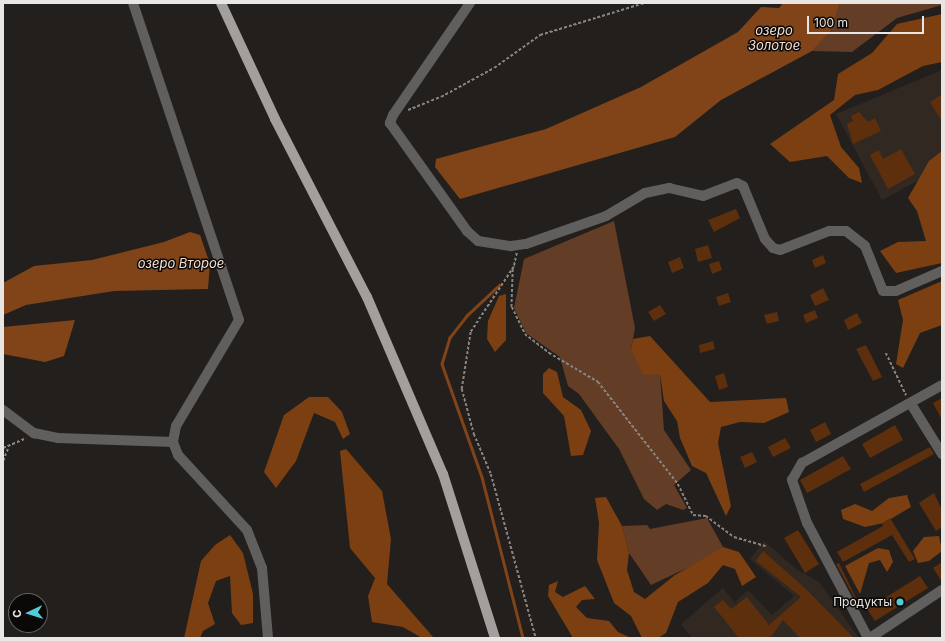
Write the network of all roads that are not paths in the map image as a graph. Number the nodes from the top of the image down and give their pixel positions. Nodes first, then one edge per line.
1 (133, 3) edge
2 (221, 3) edge
3 (470, 3) edge
4 (942, 271) edge
5 (942, 385) edge
6 (909, 400) junction
7 (3, 410) edge
8 (174, 442) junction
9 (942, 454) edge
10 (942, 590) edge
11 (268, 638) edge
12 (495, 638) edge
13 (869, 638) edge

1 - 8 street
2 - 12 main road
3 - 4 street
5 - 6 street
6 - 9 street
6 - 13 street
7 - 8 street
8 - 11 street
10 - 13 street

